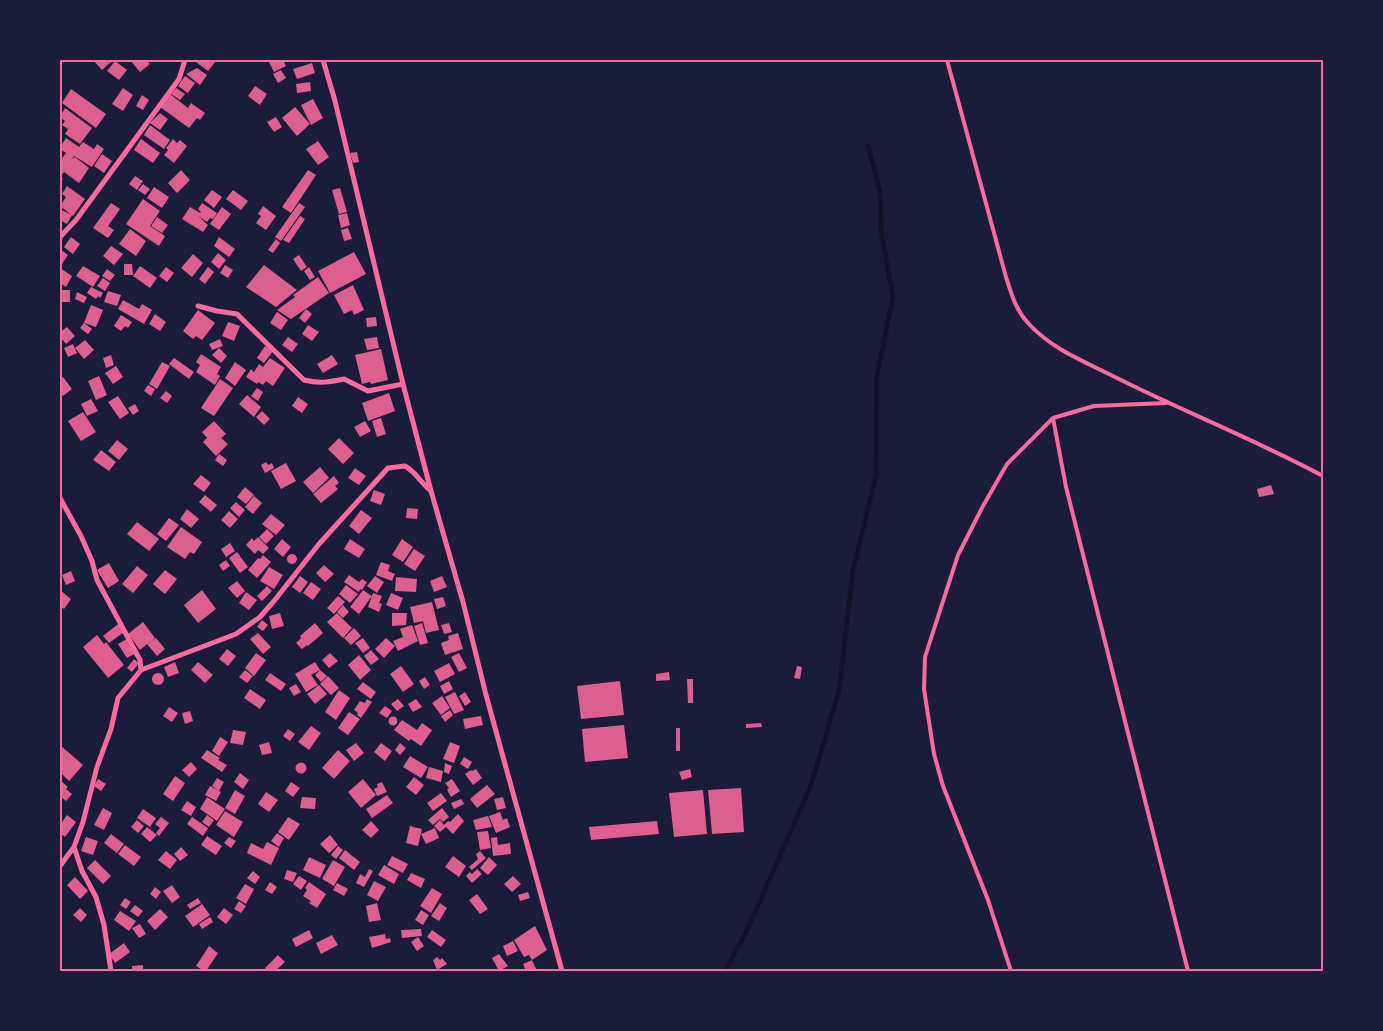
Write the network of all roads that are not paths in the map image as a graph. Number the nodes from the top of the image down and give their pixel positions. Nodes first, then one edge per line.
1 (185, 60) edge
2 (324, 60) edge
3 (947, 60) edge
4 (60, 237) edge
5 (198, 306) dead end
6 (403, 384) junction
7 (1166, 403) junction
8 (1053, 418) junction
9 (1323, 476) edge
10 (431, 491) junction
11 (61, 503) edge
12 (141, 670) junction
13 (74, 847) junction
14 (60, 866) edge
15 (110, 971) edge
16 (562, 971) edge
17 (1011, 971) edge
18 (1188, 971) edge

1 - 4 street
2 - 6 street
3 - 7 lane
5 - 6 street
6 - 10 street
7 - 8 lane
7 - 9 lane
8 - 17 lane
8 - 18 lane
10 - 12 street
10 - 16 street
11 - 12 street
12 - 13 street
13 - 14 street
13 - 15 street

